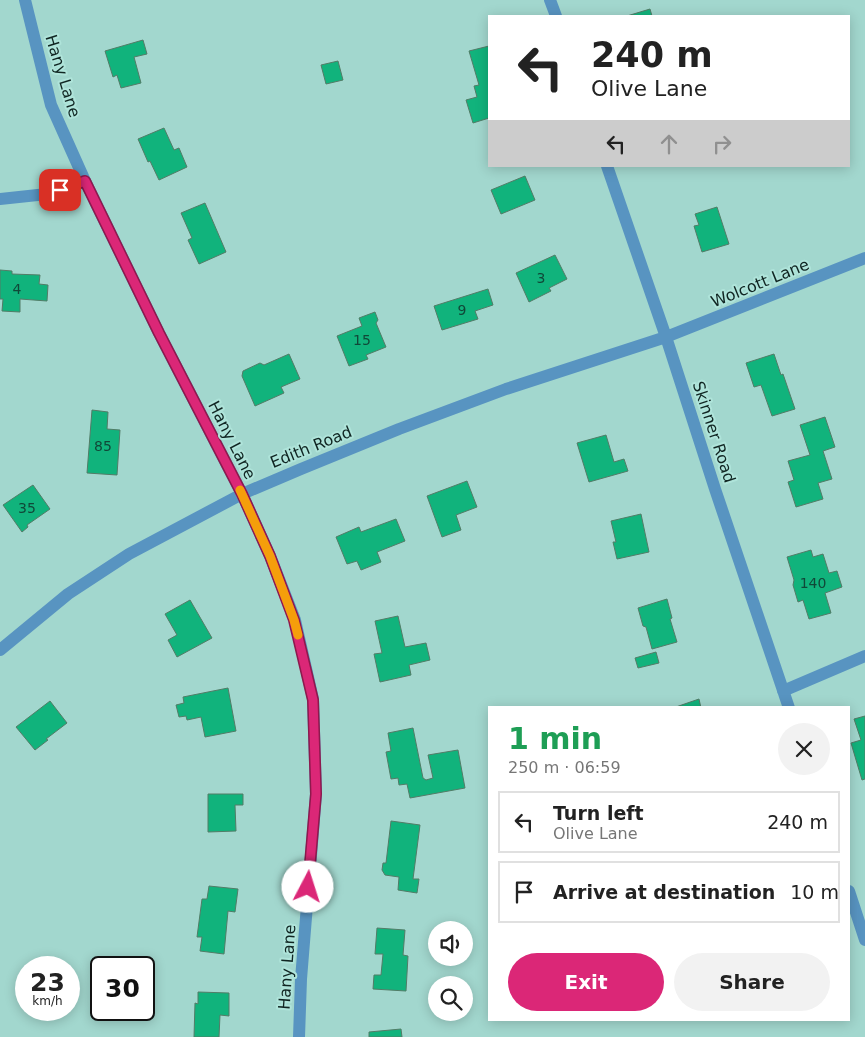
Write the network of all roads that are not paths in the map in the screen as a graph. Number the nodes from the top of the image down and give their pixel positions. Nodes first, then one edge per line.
1 (25, 0) edge
2 (550, 0) edge
3 (556, 15) edge
4 (606, 167) edge
5 (85, 181) junction
6 (0, 199) edge
7 (865, 258) edge
8 (666, 337) junction
9 (242, 494) junction
10 (0, 650) edge
11 (865, 656) edge
12 (783, 691) junction
13 (788, 706) edge
14 (850, 894) edge
15 (865, 940) edge
16 (299, 1037) edge

1 - 5 street, Hany Lane
2 - 3 street
4 - 8 street, Skinner Road
5 - 6 street
5 - 9 street, Hany Lane
7 - 8 street, Wolcott Lane
8 - 9 street, Edith Road
8 - 12 street, Skinner Road
9 - 10 street, Edith Road
9 - 16 street, Hany Lane
11 - 12 street
12 - 13 street, Skinner Road
14 - 15 street

